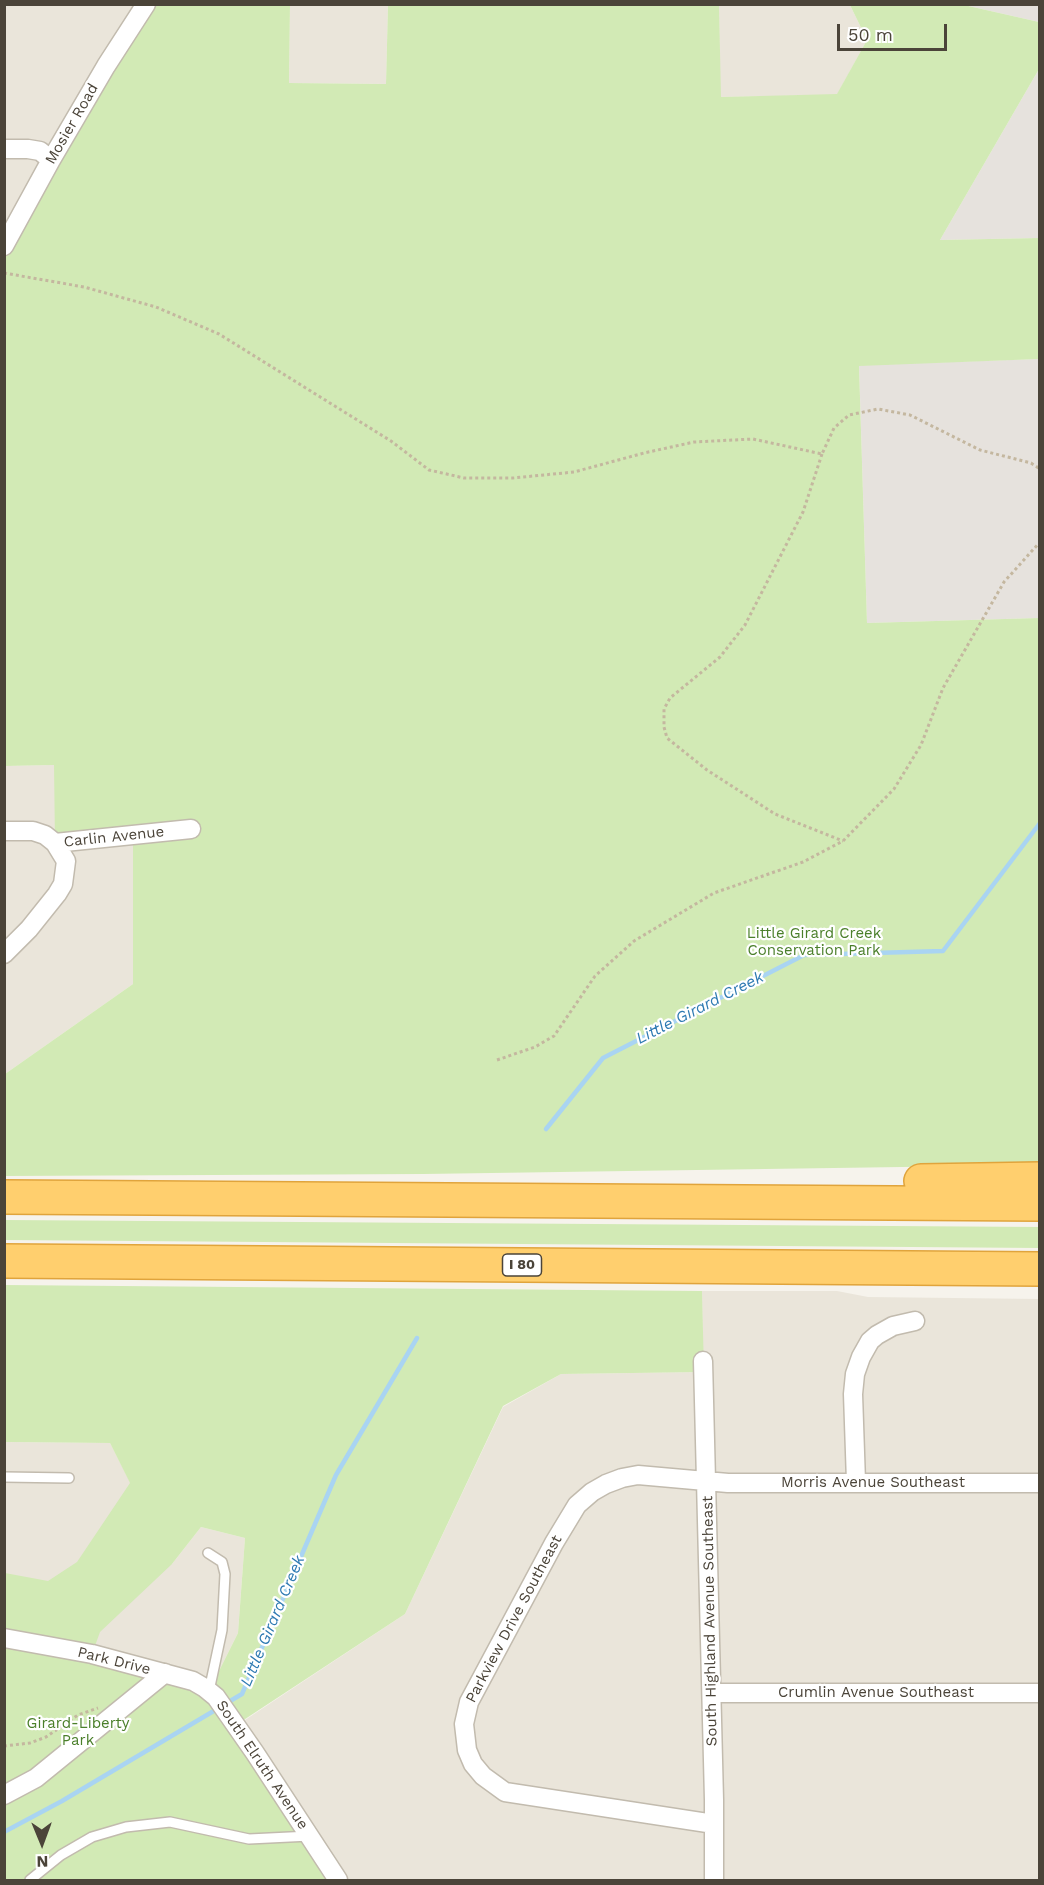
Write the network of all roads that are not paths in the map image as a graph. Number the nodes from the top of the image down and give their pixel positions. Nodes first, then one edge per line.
1 (146, 4) edge
2 (4, 149) edge
3 (51, 160) junction
4 (4, 246) edge
5 (191, 828) dead end
6 (4, 831) edge
7 (55, 843) junction
8 (4, 954) edge
9 (1040, 1179) edge
10 (4, 1197) edge
11 (674, 1201) junction
12 (1040, 1204) edge
13 (4, 1261) edge
14 (908, 1268) junction
15 (1040, 1269) edge
16 (1040, 1285) edge
17 (915, 1321) dead end
18 (703, 1361) dead end
19 (4, 1478) edge
20 (69, 1478) dead end
21 (706, 1481) junction
22 (856, 1482) junction
23 (1040, 1483) edge
24 (208, 1553) dead end
25 (4, 1638) edge
26 (165, 1673) junction
27 (712, 1693) junction
28 (1040, 1693) edge
29 (212, 1694) junction
30 (4, 1795) edge
31 (714, 1824) junction
32 (310, 1836) junction
33 (30, 1881) edge
34 (338, 1881) edge
35 (714, 1881) edge

1 - 3 street, Mosier Road
2 - 3 street
3 - 4 street, Mosier Road
5 - 7 street, Carlin Avenue
6 - 7 street, Carlin Avenue
7 - 8 street
9 - 11 highway
10 - 11 highway
11 - 12 highway
13 - 14 highway, I 80
14 - 15 highway, I 80
14 - 16 highway
17 - 22 street
18 - 21 street, South Highland Avenue Southeast
19 - 20 lane
21 - 22 street, Morris Avenue Southeast
21 - 27 street, South Highland Avenue Southeast
21 - 31 street, Parkview Drive Southeast
22 - 23 street, Morris Avenue Southeast
24 - 29 lane
25 - 26 street, Park Drive
26 - 29 street, South Elruth Avenue
26 - 30 street, Park Drive
27 - 28 street, Crumlin Avenue Southeast
27 - 31 street, South Highland Avenue Southeast
29 - 32 street, South Elruth Avenue
31 - 35 street, South Highland Avenue Southeast
32 - 33 lane
32 - 34 street, South Elruth Avenue

